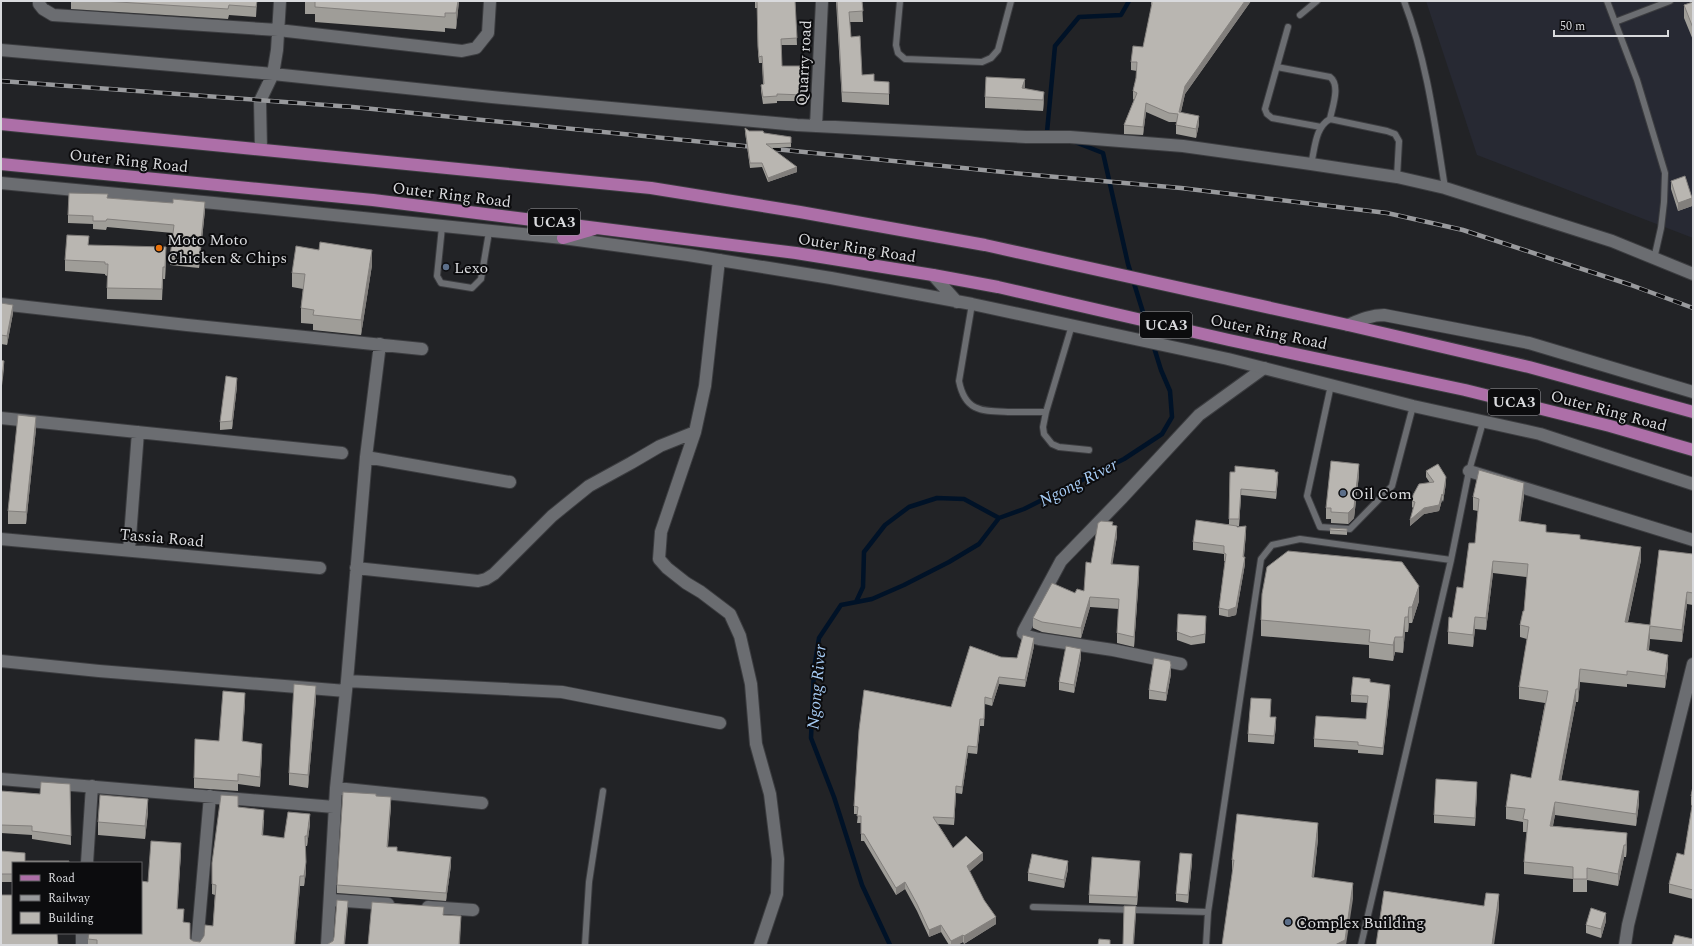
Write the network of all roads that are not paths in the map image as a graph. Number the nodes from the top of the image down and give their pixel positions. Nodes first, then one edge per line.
1 (39, 1) edge
2 (280, 1) edge
3 (490, 1) edge
4 (822, 1) edge
5 (900, 1) edge
6 (1012, 1) edge
7 (1317, 1) edge
8 (1404, 1) edge
9 (1607, 1) edge
10 (1670, 1) edge
11 (1300, 15) dead end
12 (1615, 22) junction
13 (1288, 28) dead end
14 (278, 30) junction
15 (1, 50) edge
16 (1277, 67) junction
17 (274, 74) junction
18 (1330, 119) junction
19 (1, 124) edge
20 (816, 126) junction
21 (1321, 127) junction
22 (261, 149) junction
23 (1, 164) edge
24 (1311, 164) junction
25 (1397, 177) junction
26 (1, 183) edge
27 (1445, 188) junction
28 (442, 227) junction
29 (599, 228) junction
30 (489, 232) junction
31 (563, 238) junction
32 (1654, 258) junction
33 (719, 260) junction
34 (1693, 274) edge
35 (933, 275) junction
36 (957, 302) junction
37 (1, 304) edge
38 (972, 304) junction
39 (1072, 325) junction
40 (1348, 325) junction
41 (380, 344) junction
42 (422, 349) dead end
43 (1264, 368) junction
44 (1331, 385) junction
45 (1693, 392) edge
46 (1413, 406) junction
47 (1046, 412) junction
48 (1693, 412) edge
49 (1, 418) edge
50 (1483, 422) junction
51 (138, 432) junction
52 (695, 432) junction
53 (1089, 450) dead end
54 (1693, 450) edge
55 (342, 453) dead end
56 (366, 457) junction
57 (1469, 471) junction
58 (510, 482) dead end
59 (1693, 484) edge
60 (1, 539) edge
61 (1693, 540) edge
62 (129, 550) junction
63 (1451, 560) junction
64 (320, 568) dead end
65 (356, 568) junction
66 (1, 661) edge
67 (1181, 664) dead end
68 (1693, 664) edge
69 (347, 686) junction
70 (720, 723) dead end
71 (1, 779) edge
72 (92, 786) junction
73 (336, 788) junction
74 (603, 791) dead end
75 (210, 796) junction
76 (482, 803) dead end
77 (334, 807) junction
78 (87, 862) edge
79 (329, 900) junction
80 (398, 905) edge
81 (413, 906) edge
82 (1033, 907) dead end
83 (473, 910) dead end
84 (1208, 912) junction
85 (82, 934) edge
86 (82, 945) edge
87 (197, 945) edge
88 (327, 945) edge
89 (585, 945) edge
90 (760, 945) edge
91 (1206, 945) edge
92 (1361, 945) edge
93 (1624, 945) edge

1 - 14 street
2 - 14 street
3 - 14 street
4 - 20 street, Quarry road
5 - 6 lane
7 - 11 lane
8 - 27 lane
9 - 12 lane
10 - 12 lane
12 - 32 lane
13 - 16 lane
14 - 17 street
15 - 17 street
16 - 18 lane
16 - 21 lane
17 - 20 street
17 - 22 street
18 - 21 lane
18 - 25 lane
19 - 22 main road, Outer Ring Road / UCA3
20 - 24 street
21 - 24 lane
22 - 40 main road, Outer Ring Road / UCA3
23 - 29 main road, Outer Ring Road / UCA3
24 - 25 street
25 - 27 street
26 - 28 street, UCA3
27 - 32 street
28 - 30 street, UCA3
28 - 30 lane
29 - 31 main road
29 - 35 main road, Outer Ring Road / UCA3
30 - 31 street, UCA3
31 - 33 street, UCA3
32 - 34 street
33 - 36 street, UCA3
33 - 52 street
35 - 36 street
35 - 54 main road, Outer Ring Road / UCA3
36 - 38 street, UCA3
37 - 41 street
38 - 39 street, UCA3
38 - 47 lane
39 - 43 street, UCA3
39 - 47 lane
40 - 45 street, Outer Ring Road
40 - 48 main road, Outer Ring Road / UCA3
41 - 42 street
41 - 56 street
43 - 44 street, UCA3
43 - 67 street
44 - 46 street, UCA3
44 - 46 lane
46 - 50 street, UCA3
47 - 53 lane
49 - 51 street
50 - 57 lane
50 - 59 street, UCA3
51 - 55 street
51 - 62 street
52 - 65 street
52 - 90 street
56 - 58 street
56 - 65 street
57 - 61 street
57 - 63 lane
60 - 62 street, Tassia Road
62 - 64 street, Tassia Road
63 - 84 lane
63 - 92 lane
65 - 69 street
66 - 69 street
68 - 93 street
69 - 70 street
69 - 73 street
71 - 72 street
72 - 75 street
72 - 78 street
73 - 76 street
73 - 77 street
74 - 89 lane
75 - 77 street
75 - 87 street
77 - 79 street
79 - 80 street
79 - 88 street
81 - 83 street
82 - 84 lane
84 - 91 lane
85 - 86 street

